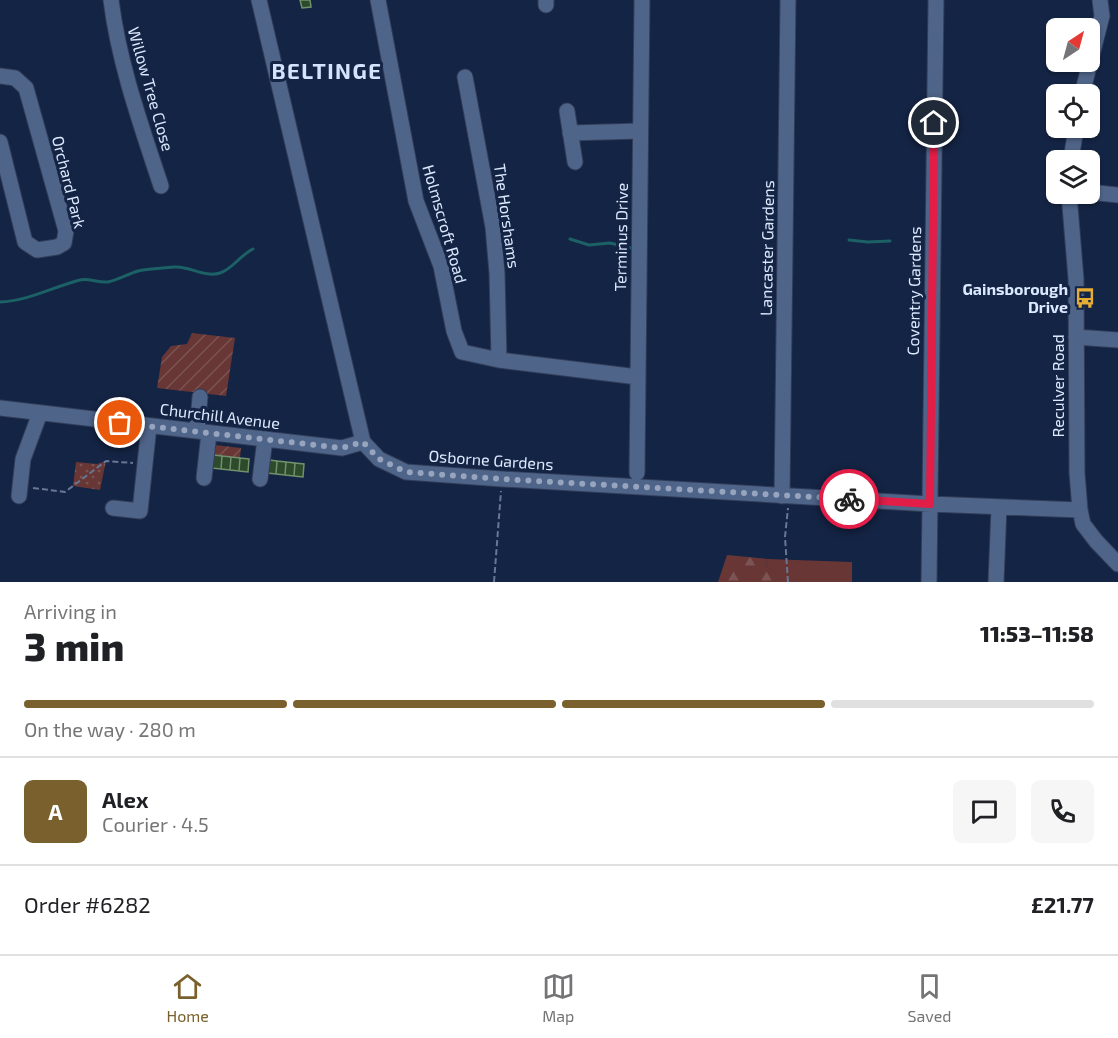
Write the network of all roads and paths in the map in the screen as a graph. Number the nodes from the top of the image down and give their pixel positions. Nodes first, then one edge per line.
1 (111, 0) edge
2 (260, 0) edge
3 (378, 0) edge
4 (642, 0) edge
5 (788, 0) edge
6 (936, 0) edge
7 (1100, 0) edge
8 (0, 76) edge
9 (465, 77) dead end
10 (1085, 84) edge
11 (567, 111) dead end
12 (640, 130) junction
13 (570, 133) junction
14 (0, 142) edge
15 (575, 162) dead end
16 (161, 186) dead end
17 (1100, 193) edge
18 (1118, 195) edge
19 (1070, 204) edge
20 (1076, 337) junction
21 (1118, 340) edge
22 (499, 360) junction
23 (638, 377) junction
24 (200, 397) dead end
25 (0, 408) edge
26 (40, 413) junction
27 (149, 426) junction
28 (203, 432) junction
29 (265, 439) junction
30 (363, 442) junction
31 (145, 465) junction
32 (637, 473) dead end
33 (204, 478) dead end
34 (502, 479) junction
35 (260, 480) dead end
36 (20, 491) joint
37 (786, 496) junction
38 (930, 504) junction
39 (999, 507) junction
40 (113, 508) dead end
41 (1080, 510) junction
42 (1118, 564) edge
43 (494, 582) edge
44 (788, 582) edge
45 (929, 582) edge
46 (996, 582) edge

1 - 16 street, Willow Tree Close
2 - 30 street
3 - 22 street, Holmscroft Road
4 - 12 street, Terminus Drive
5 - 37 street, Lancaster Gardens
6 - 38 street, Coventry Gardens
7 - 10 street
8 - 14 street, Orchard Park
9 - 22 street, The Horshams
11 - 13 street
12 - 13 street
12 - 23 street, Terminus Drive
13 - 15 street
17 - 18 street
19 - 20 street, Reculver Road
20 - 21 street
20 - 41 street, Reculver Road
22 - 23 street, Holmscroft Road
23 - 32 street, Terminus Drive
24 - 28 street
25 - 26 street, Churchill Avenue
26 - 27 street, Churchill Avenue
26 - 36 street
27 - 28 street, Churchill Avenue
27 - 31 street
28 - 29 street, Churchill Avenue
28 - 33 street
29 - 30 street, Churchill Avenue
29 - 35 street
30 - 34 street, Osborne Gardens
31 - 36 path
31 - 40 street
34 - 37 street, Osborne Gardens
34 - 43 path
37 - 38 street, Osborne Gardens
37 - 44 path
38 - 39 street, Osborne Gardens
38 - 45 street, Coventry Gardens
39 - 41 street, Osborne Gardens
39 - 46 street
41 - 42 street, Reculver Road

